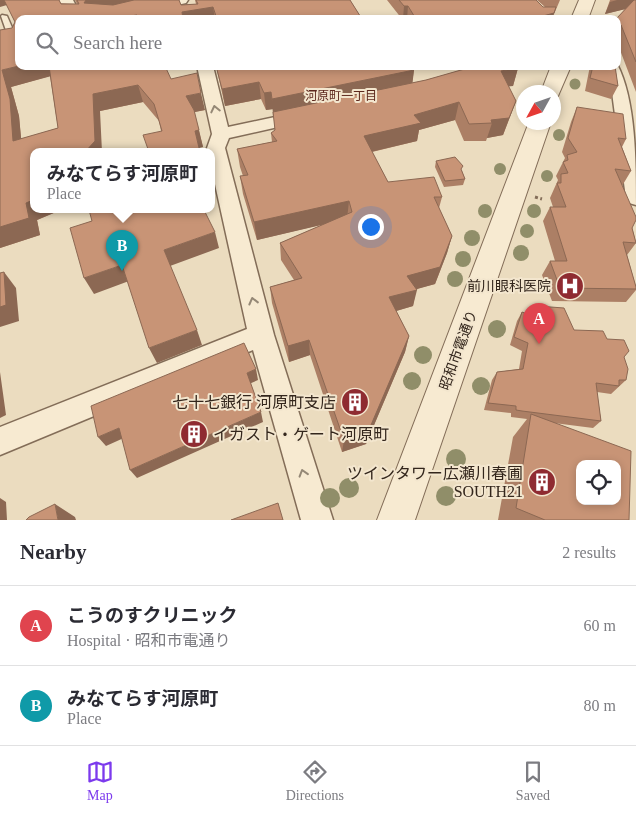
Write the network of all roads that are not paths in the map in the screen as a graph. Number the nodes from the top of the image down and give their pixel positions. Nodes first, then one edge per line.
1 (66, 0) edge
2 (587, 0) edge
3 (185, 3) edge
4 (74, 15) edge
5 (120, 15) edge
6 (581, 15) edge
7 (4, 16) edge
8 (11, 39) edge
9 (206, 70) edge
10 (559, 70) edge
11 (614, 70) edge
12 (554, 85) edge
13 (317, 114) edge
14 (537, 130) edge
15 (221, 134) junction
16 (636, 198) edge
17 (261, 335) junction
18 (0, 441) edge
19 (317, 520) edge
20 (396, 520) edge

1 - 4 street
2 - 6 street
3 - 5 street
7 - 8 lane
15 -> 9 street
10 - 12 street
11 - 16 street
13 - 15 street
14 - 20 street, 昭和市電通り
17 -> 15 street
17 - 18 street
19 -> 17 street

